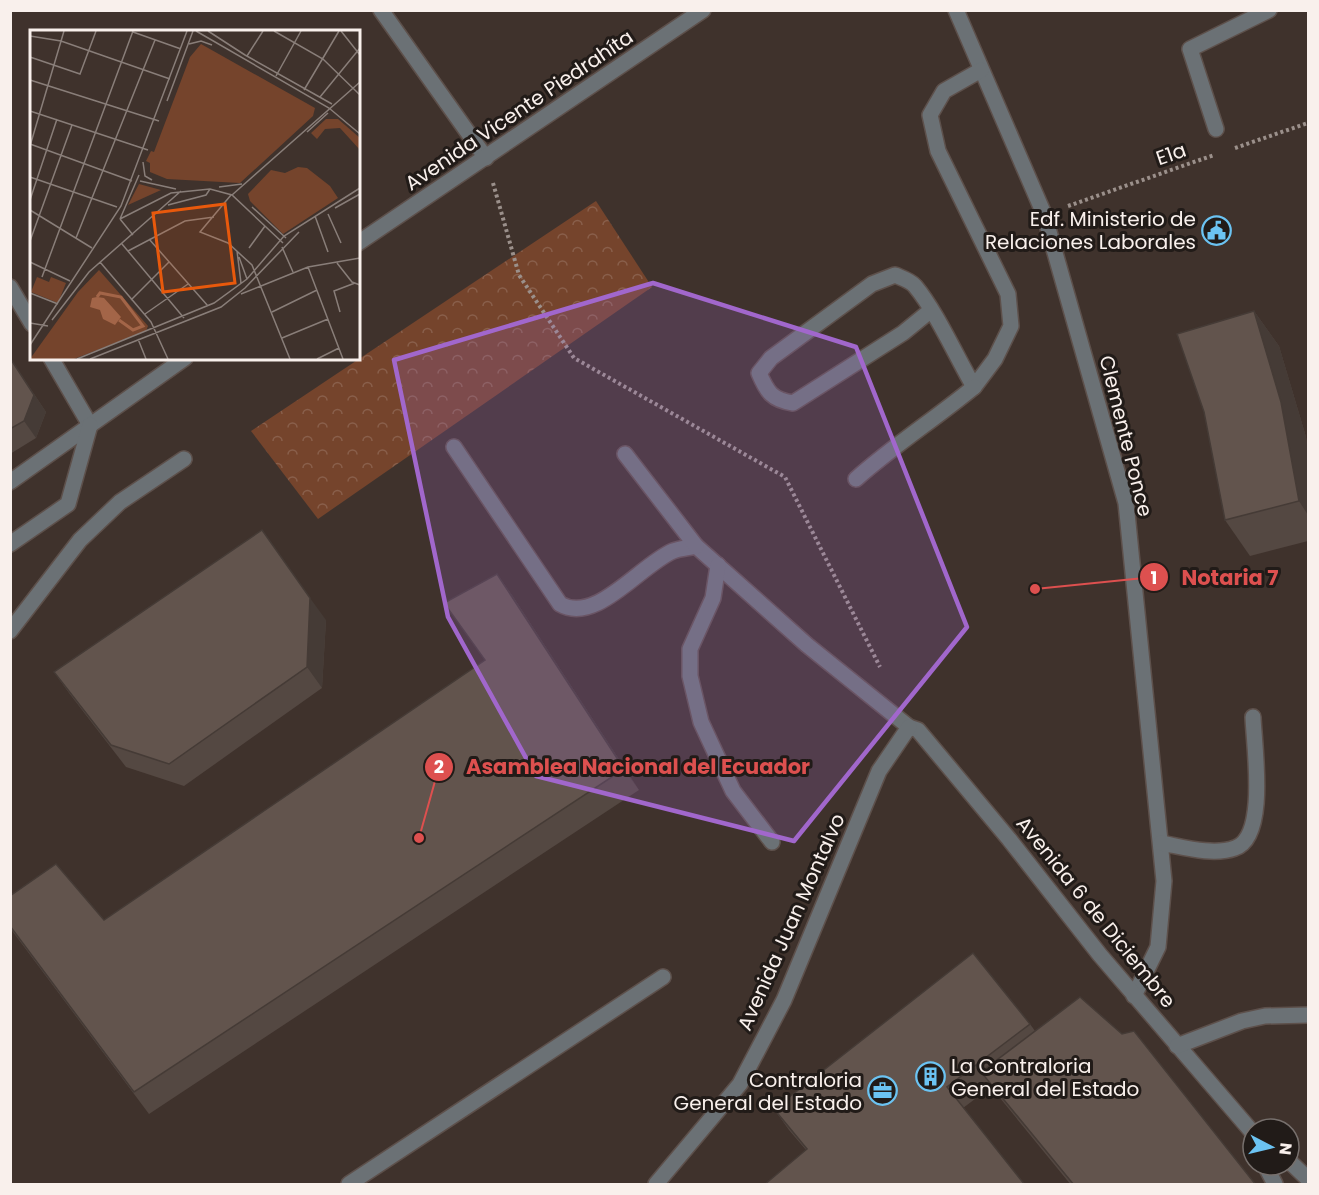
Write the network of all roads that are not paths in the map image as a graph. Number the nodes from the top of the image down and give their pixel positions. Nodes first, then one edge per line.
1 (381, 10) edge
2 (703, 10) edge
3 (956, 10) edge
4 (1269, 10) edge
5 (981, 70) junction
6 (1216, 129) dead end
7 (486, 158) junction
8 (360, 242) edge
9 (10, 287) edge
10 (930, 311) junction
11 (30, 321) edge
12 (52, 360) edge
13 (182, 360) edge
14 (974, 387) junction
15 (90, 425) junction
16 (454, 447) dead end
17 (625, 454) dead end
18 (184, 459) dead end
19 (856, 480) dead end
20 (10, 482) edge
21 (10, 544) edge
22 (696, 546) junction
23 (718, 565) junction
24 (10, 631) edge
25 (1253, 717) dead end
26 (909, 727) junction
27 (772, 842) dead end
28 (1161, 843) junction
29 (663, 977) dead end
30 (1134, 996) junction
31 (1308, 1015) edge
32 (1177, 1046) junction
33 (1241, 1122) edge
34 (349, 1185) edge
35 (656, 1185) edge

1 - 7 street
2 - 7 street, Avenida Vicente Piedrahíta
3 - 5 street, Clemente Ponce
4 - 6 street
5 - 14 street
5 - 28 street, Clemente Ponce
7 - 8 street, Avenida Vicente Piedrahíta
9 - 11 street
10 - 10 street
10 - 14 street
12 - 15 street
13 - 15 street
14 - 19 street
15 - 20 street
15 - 21 street
16 - 22 street
17 - 22 street, Avenida 6 de Diciembre
18 - 24 street
22 - 23 street, Avenida 6 de Diciembre
23 - 26 street, Avenida 6 de Diciembre
23 - 27 street
25 - 28 street
26 - 30 street, Avenida 6 de Diciembre
26 - 35 street, Avenida Juan Montalvo
28 - 30 street, Clemente Ponce
29 - 34 street
30 - 32 street, Avenida 6 de Diciembre
31 - 32 street
32 - 33 street, Avenida 6 de Diciembre

